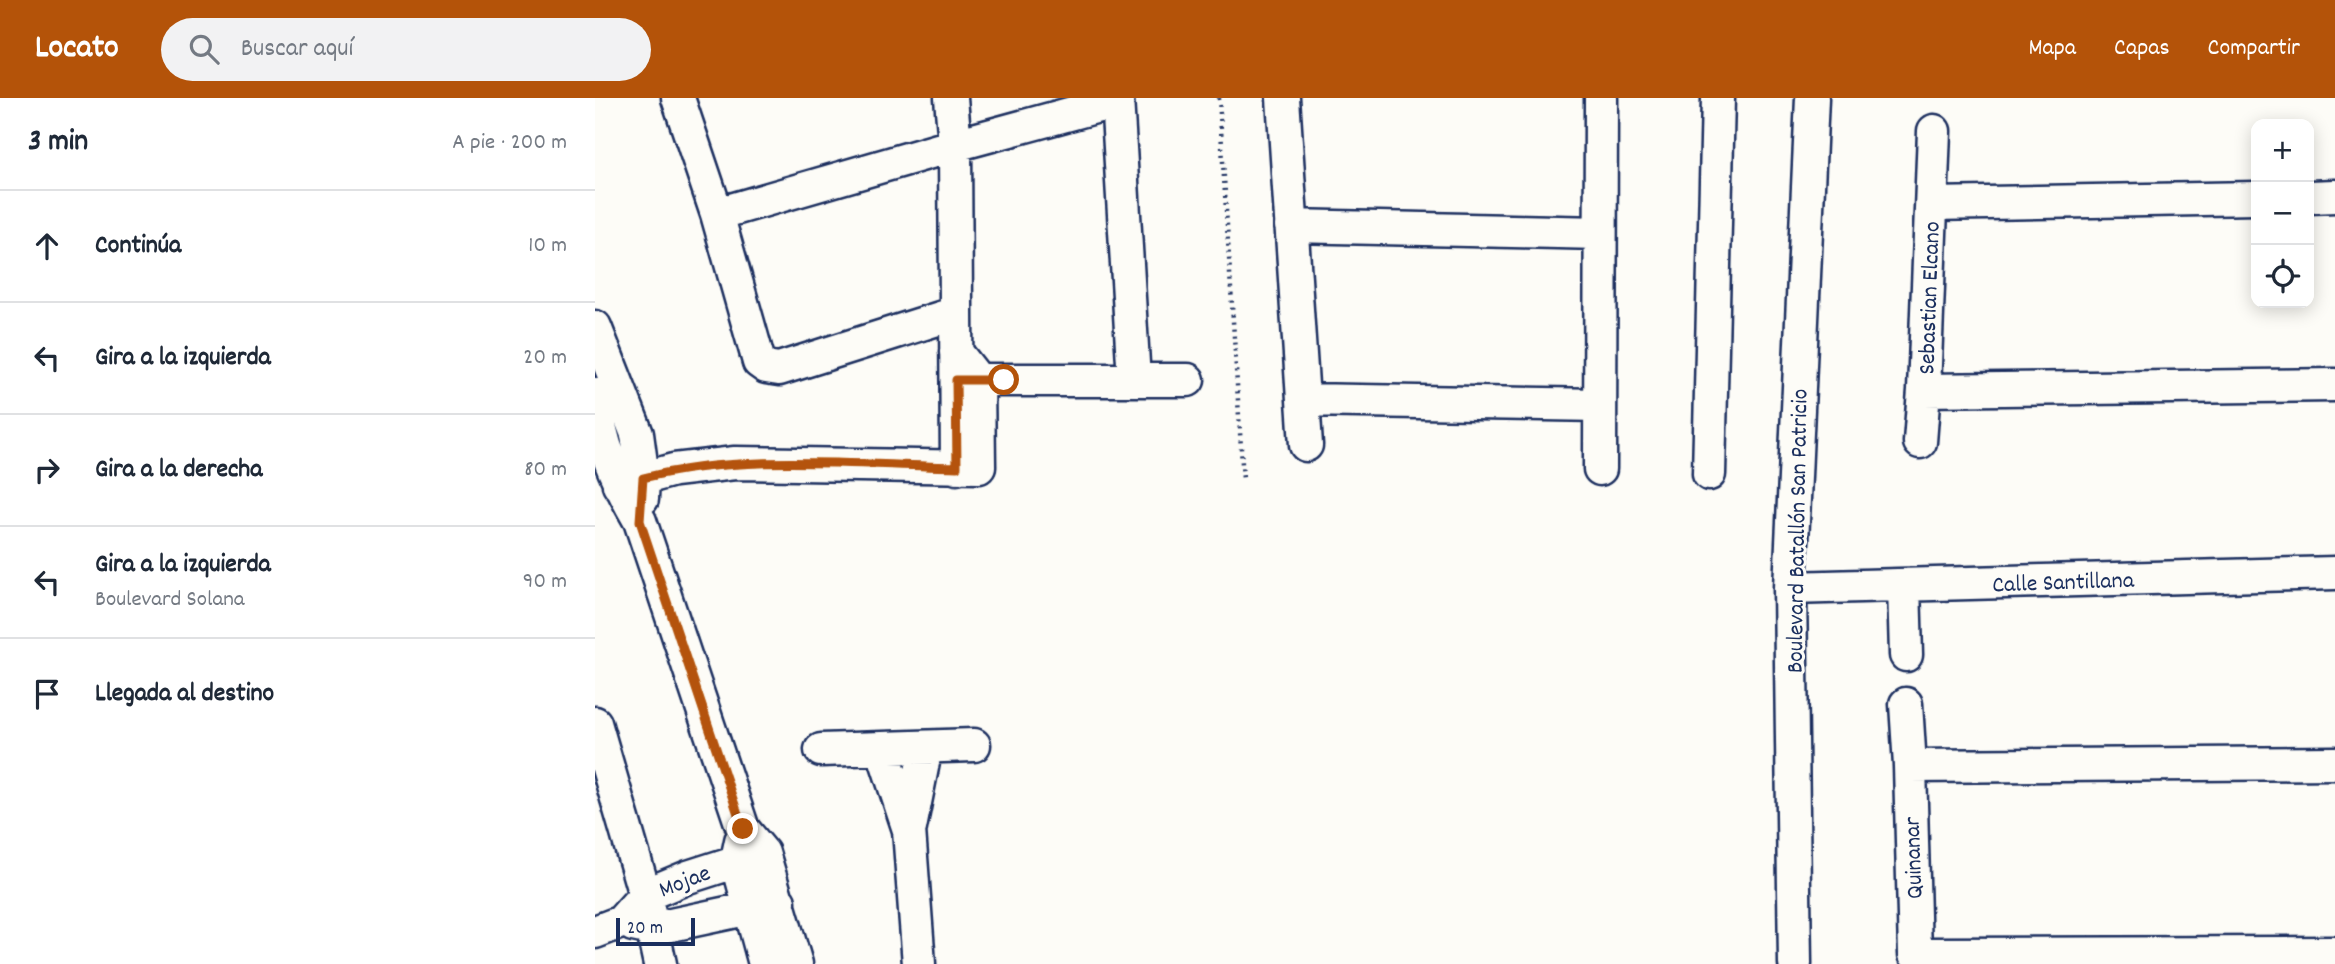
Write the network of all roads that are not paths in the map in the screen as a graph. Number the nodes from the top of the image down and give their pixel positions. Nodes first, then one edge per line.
1 (678, 98) edge
2 (951, 98) edge
3 (1283, 98) edge
4 (1601, 98) edge
5 (1718, 98) edge
6 (1812, 98) edge
7 (1117, 100) edge
8 (1934, 131) dead end
9 (955, 145) junction
10 (2335, 196) edge
11 (2314, 197) edge
12 (2251, 198) edge
13 (1932, 204) junction
14 (717, 214) junction
15 (1291, 226) junction
16 (1600, 233) junction
17 (956, 313) junction
18 (596, 333) edge
19 (963, 371) junction
20 (1134, 380) junction
21 (1188, 380) dead end
22 (600, 381) edge
23 (2335, 386) edge
24 (1924, 390) junction
25 (1303, 400) junction
26 (1600, 405) junction
27 (1920, 442) dead end
28 (1306, 445) dead end
29 (1599, 469) dead end
30 (1709, 474) dead end
31 (631, 482) junction
32 (2335, 573) edge
33 (1904, 585) junction
34 (1790, 588) junction
35 (1906, 655) dead end
36 (1906, 704) dead end
37 (596, 733) edge
38 (974, 745) dead end
39 (926, 747) junction
40 (882, 748) junction
41 (821, 750) dead end
42 (2335, 763) edge
43 (1910, 766) junction
44 (909, 830) junction
45 (750, 857) junction
46 (645, 895) junction
47 (779, 902) junction
48 (748, 908) junction
49 (623, 928) edge
50 (2335, 953) edge
51 (1915, 959) edge
52 (660, 964) edge
53 (765, 964) edge
54 (796, 964) edge
55 (919, 964) edge
56 (1795, 964) edge

1 - 14 street
2 - 9 street
3 - 15 street
4 - 16 street
5 - 30 street
6 - 34 street, Boulevard Batallón San Patricio
7 - 9 street
7 - 20 street
8 - 13 street
9 - 14 street
9 - 17 street
10 - 11 street
12 - 13 street, Sebastian Elcano
13 - 24 street, Sebastian Elcano
14 - 17 street
15 - 16 street
15 - 25 street
16 - 26 street
17 - 19 street
18 - 22 street
19 - 20 street
19 - 31 street
20 - 21 street
22 - 31 street
23 - 24 street, Sebastian Elcano
24 - 27 street
25 - 26 street
25 - 28 street
26 - 29 street
31 - 45 street
32 - 33 street, Calle Santillana
33 - 34 street, Calle Santillana
33 - 35 street
34 - 56 street, Boulevard Batallón San Patricio
36 - 43 street, Quinanar
37 - 46 street, Mojae
38 - 39 street
39 - 40 street
39 - 44 street
40 - 41 street
40 - 44 street
42 - 43 street
43 - 51 street, Quinanar
44 - 55 street
45 - 46 street, Mojae
45 - 47 street
45 - 48 street
46 - 49 street, Mojae
47 - 48 street, Mojae
47 - 54 street
48 - 49 street, Mojae
48 - 53 street
49 - 52 street, Mojae
50 - 51 street, Quinanar

